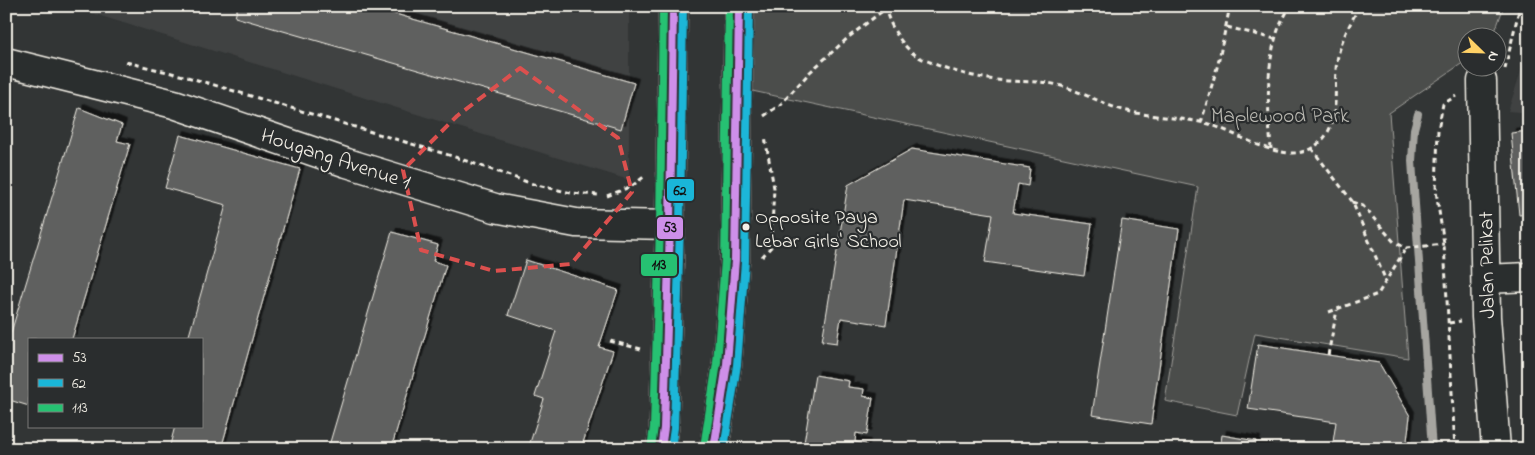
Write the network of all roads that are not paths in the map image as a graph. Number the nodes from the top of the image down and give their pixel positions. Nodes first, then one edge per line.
1 (673, 6) edge
2 (740, 6) edge
3 (6, 62) edge
4 (1482, 81) dead end
5 (670, 226) junction
6 (1529, 277) edge
7 (1486, 279) junction
8 (661, 449) edge
9 (714, 449) edge
10 (1496, 449) edge

1 - 5 street
2 - 9 street
3 - 5 street, Hougang Avenue 1
4 - 7 street, Jalan Pelikat
5 - 8 street
6 - 7 street
7 - 10 street, Jalan Pelikat

